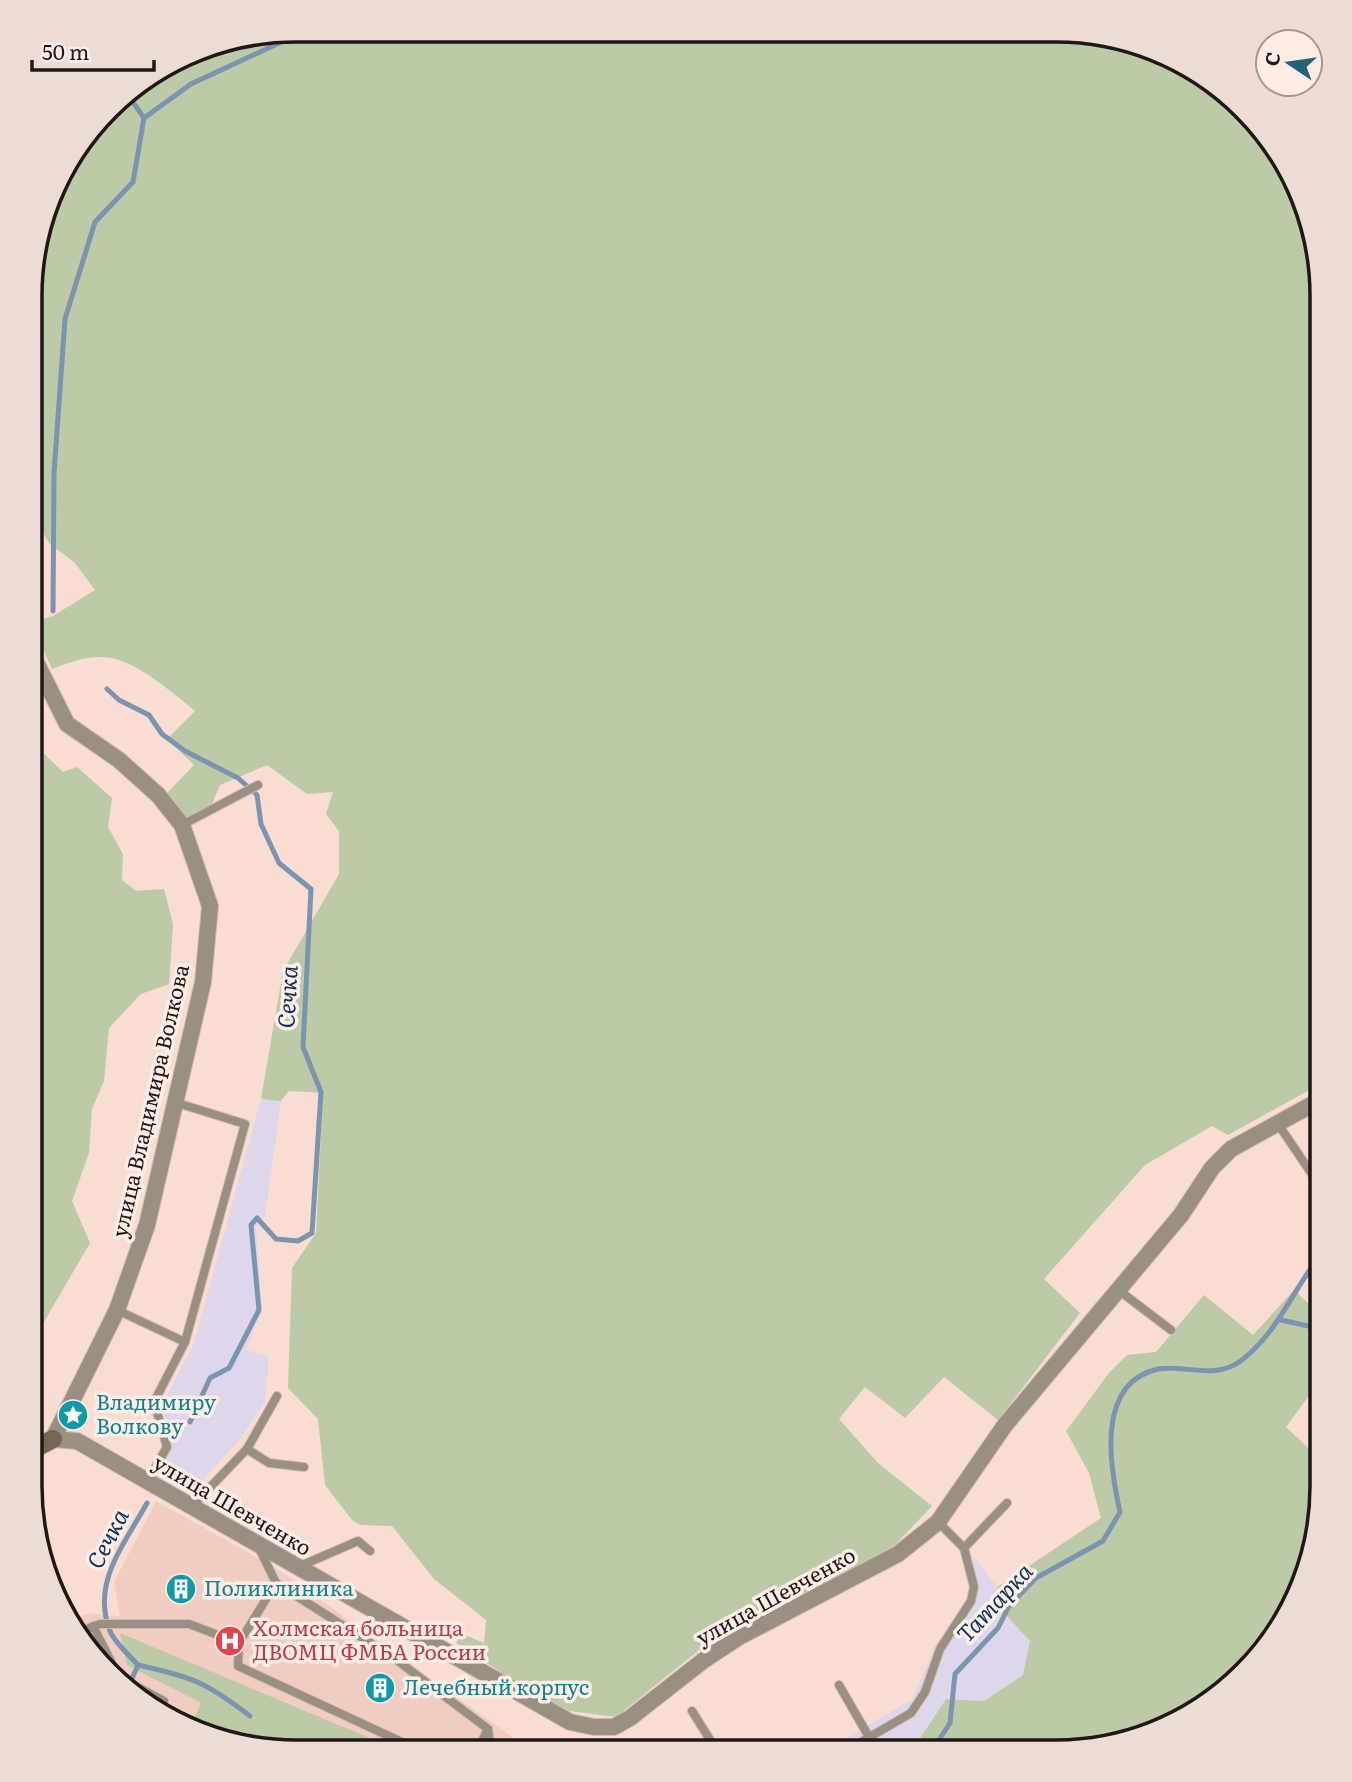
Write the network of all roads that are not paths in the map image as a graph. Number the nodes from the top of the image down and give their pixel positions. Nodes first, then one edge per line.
1 (42, 674) edge
2 (258, 785) dead end
3 (182, 825) junction
4 (174, 1102) junction
5 (1310, 1106) edge
6 (1278, 1124) junction
7 (1310, 1171) edge
8 (1117, 1289) junction
9 (117, 1310) junction
10 (1171, 1330) dead end
11 (185, 1342) junction
12 (277, 1396) dead end
13 (53, 1440) junction
14 (42, 1445) edge
15 (247, 1449) junction
16 (304, 1467) dead end
17 (147, 1482) junction
18 (1007, 1503) dead end
19 (191, 1507) junction
20 (938, 1522) junction
21 (258, 1545) junction
22 (964, 1548) junction
23 (370, 1551) dead end
24 (297, 1568) junction
25 (276, 1583) junction
26 (97, 1625) junction
27 (86, 1629) edge
28 (239, 1643) junction
29 (113, 1663) edge
30 (839, 1685) dead end
31 (151, 1695) edge
32 (164, 1701) dead end
33 (692, 1711) dead end
34 (488, 1729) junction
35 (869, 1737) junction
36 (396, 1740) edge
37 (482, 1740) edge
38 (490, 1740) edge
39 (710, 1740) edge
40 (864, 1740) edge

1 - 3 street, улица Владимира Волкова
2 - 3 lane
3 - 4 street, улица Владимира Волкова
4 - 9 street, улица Владимира Волкова
4 - 11 lane
5 - 6 street, улица Шевченко
6 - 7 lane
6 - 8 street, улица Шевченко
8 - 10 lane
8 - 20 street, улица Шевченко
9 - 11 lane
9 - 13 street, улица Владимира Волкова
11 - 17 lane
12 - 15 lane
13 - 14 street
13 - 17 street, улица Шевченко
15 - 16 lane
15 - 19 lane
17 - 19 street, улица Шевченко
18 - 22 lane
19 - 21 street, улица Шевченко
20 - 22 lane
20 - 24 street, улица Шевченко
21 - 24 street, улица Шевченко
21 - 25 lane
22 - 35 lane
23 - 24 lane
25 - 28 lane
25 - 34 lane
26 - 27 lane
26 - 28 lane
26 - 29 lane
28 - 36 lane
30 - 35 lane
31 - 32 lane
33 - 39 lane
34 - 37 lane
34 - 38 lane
35 - 40 lane

